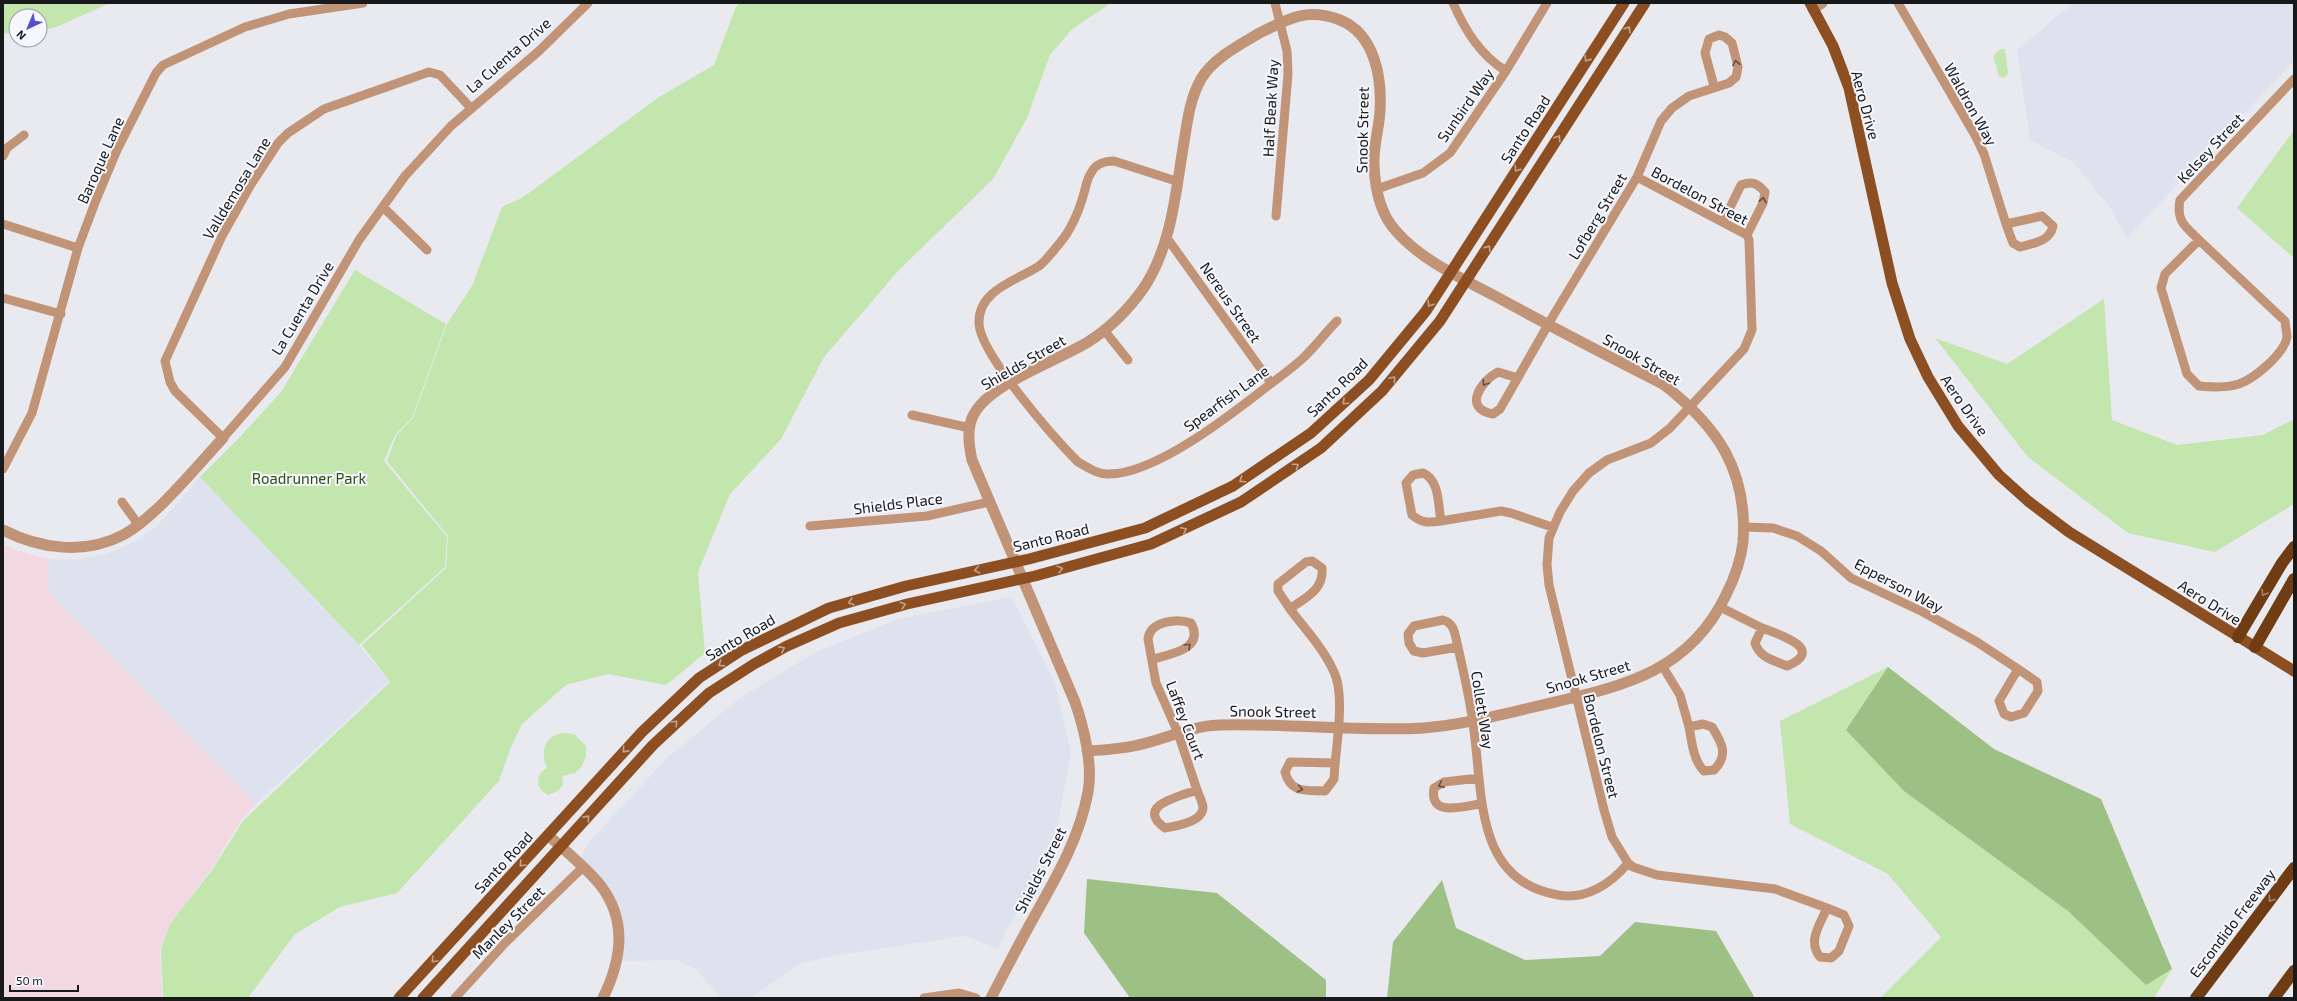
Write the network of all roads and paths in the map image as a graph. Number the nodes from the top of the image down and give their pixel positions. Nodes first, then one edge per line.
1 (363, 3) edge
2 (588, 3) edge
3 (1275, 3) edge
4 (1453, 3) edge
5 (1547, 3) edge
6 (1624, 3) edge
7 (1645, 3) edge
8 (1898, 3) edge
9 (1812, 4) edge
10 (1279, 23) junction
11 (1506, 72) junction
12 (2294, 79) edge
13 (1714, 86) junction
14 (471, 108) junction
15 (24, 135) dead end
16 (3, 156) edge
17 (1637, 177) junction
18 (1176, 181) junction
19 (1376, 189) junction
20 (383, 207) junction
21 (1276, 216) dead end
22 (1723, 222) junction
23 (3, 224) edge
24 (2006, 224) junction
25 (1746, 235) junction
26 (1167, 238) junction
27 (2199, 240) junction
28 (78, 248) junction
29 (428, 250) dead end
30 (1452, 272) junction
31 (1467, 281) junction
32 (3, 298) edge
33 (61, 314) junction
34 (1337, 321) dead end
35 (1548, 325) junction
36 (1104, 330) junction
37 (1128, 360) dead end
38 (1518, 378) junction
39 (1010, 383) junction
40 (1271, 383) junction
41 (1691, 406) junction
42 (912, 415) dead end
43 (970, 428) junction
44 (223, 438) junction
45 (3, 469) edge
46 (122, 502) dead end
47 (989, 502) junction
48 (1440, 521) junction
49 (138, 524) junction
50 (810, 526) dead end
51 (1744, 527) junction
52 (1552, 528) junction
53 (3, 530) edge
54 (2294, 548) edge
55 (1015, 562) junction
56 (1022, 578) junction
57 (2294, 579) edge
58 (1720, 607) junction
59 (1290, 609) junction
60 (1762, 628) junction
61 (2238, 637) junction
62 (1458, 647) junction
63 (2255, 647) junction
64 (1153, 659) junction
65 (1663, 667) junction
66 (2018, 669) junction
67 (2294, 671) edge
68 (1576, 697) junction
69 (1473, 721) junction
70 (1688, 727) junction
71 (1338, 728) junction
72 (1178, 733) junction
73 (1087, 751) junction
74 (1335, 763) junction
75 (1479, 778) junction
76 (1197, 790) junction
77 (1481, 804) junction
78 (548, 835) junction
79 (561, 848) junction
80 (1628, 863) junction
81 (582, 868) junction
82 (2294, 868) edge
83 (1828, 908) junction
84 (2294, 971) edge
85 (399, 998) edge
86 (423, 998) edge
87 (455, 998) edge
88 (603, 998) edge
89 (924, 998) edge
90 (976, 998) edge
91 (991, 998) edge
92 (2196, 998) edge
93 (2274, 998) edge

1 - 28 street, Baroque Lane
2 - 14 street, La Cuenta Drive
3 - 10 street, Half Beak Way
4 - 11 street
5 - 11 street, Sunbird Way
6 -> 30 main road, Santo Road
31 -> 7 main road, Santo Road
8 - 24 street, Waldron Way
9 - 61 main road, Aero Drive
10 - 18 street, Shields Street
10 - 19 street, Snook Street
10 - 21 street, Half Beak Way
11 - 19 street, Sunbird Way
12 - 27 street, Kelsey Street
13 -> 13 street, Lofberg Street
13 - 17 street, Lofberg Street
14 - 20 street, La Cuenta Drive
14 - 44 street, Valldemosa Lane
15 - 16 street
17 - 22 street, Bordelon Street
17 - 35 street, Lofberg Street
18 - 26 street, Shields Street
18 - 39 street, Spearfish Lane
19 - 30 street, Snook Street
20 - 29 street
20 - 44 street, La Cuenta Drive
22 - 25 street, Bordelon Street
25 -> 22 street
23 - 28 street
24 - 24 street, Waldron Way
25 - 41 street, Bordelon Street
26 - 36 street, Shields Street
26 - 40 street, Nereus Street
27 - 27 street, Kelsey Street
28 - 33 street, Baroque Lane
30 - 31 street, Snook Street
30 -> 55 main road, Santo Road
31 - 35 street, Snook Street
56 -> 31 main road, Santo Road
32 - 33 street
33 - 45 street, Baroque Lane
34 - 40 street, Spearfish Lane
35 - 38 street, Lofberg Street
35 - 41 street, Snook Street
36 - 37 street
36 - 39 street, Shields Street
38 -> 38 street, Lofberg Street
39 - 40 street, Spearfish Lane
39 - 43 street, Shields Street
41 - 51 street, Snook Street
41 - 52 street, Bordelon Street
42 - 43 street
43 - 47 street, Shields Street
44 - 49 street, La Cuenta Drive
46 - 49 street
47 - 50 street, Shields Place
47 - 55 street, Shields Street
48 - 48 street
48 - 52 street
49 - 53 street, La Cuenta Drive
51 - 58 street, Snook Street
51 - 66 street, Epperson Way
52 - 68 street, Bordelon Street
54 -> 61 highway
55 - 56 street, Shields Street
55 -> 78 main road, Santo Road
56 - 73 street, Shields Street
79 -> 56 main road, Santo Road
57 - 63 highway
58 - 60 street
58 - 65 street, Snook Street
59 - 59 street
59 - 71 street
60 - 60 street
61 - 63 main road, Aero Drive
62 - 62 street, Collett Way
62 - 69 street, Collett Way
63 - 67 main road, Aero Drive
64 -> 64 street, Laffey Court
64 - 72 street, Laffey Court
65 - 68 street, Snook Street
65 - 70 street
66 - 66 street, Epperson Way
68 - 69 street, Snook Street
68 - 80 street, Bordelon Street
69 - 71 street, Snook Street
69 - 75 street, Collett Way
70 - 70 street
71 - 72 street, Snook Street
71 - 74 street
72 - 73 street, Snook Street
72 - 76 street, Laffey Court
73 - 91 street, Shields Street
74 -> 74 street
75 - 77 street, Collett Way
75 -> 77 street
76 - 76 street, Laffey Court
77 - 80 street, Collett Way
78 - 79 street
78 -> 85 main road, Santo Road
79 - 81 street
79 - 86 main road, Santo Road
80 - 83 street, Bordelon Street
81 - 87 street, Manley Street
81 - 88 street
82 -> 92 highway, Escondido Freeway
83 - 83 street, Bordelon Street
84 - 93 highway
89 - 90 street

